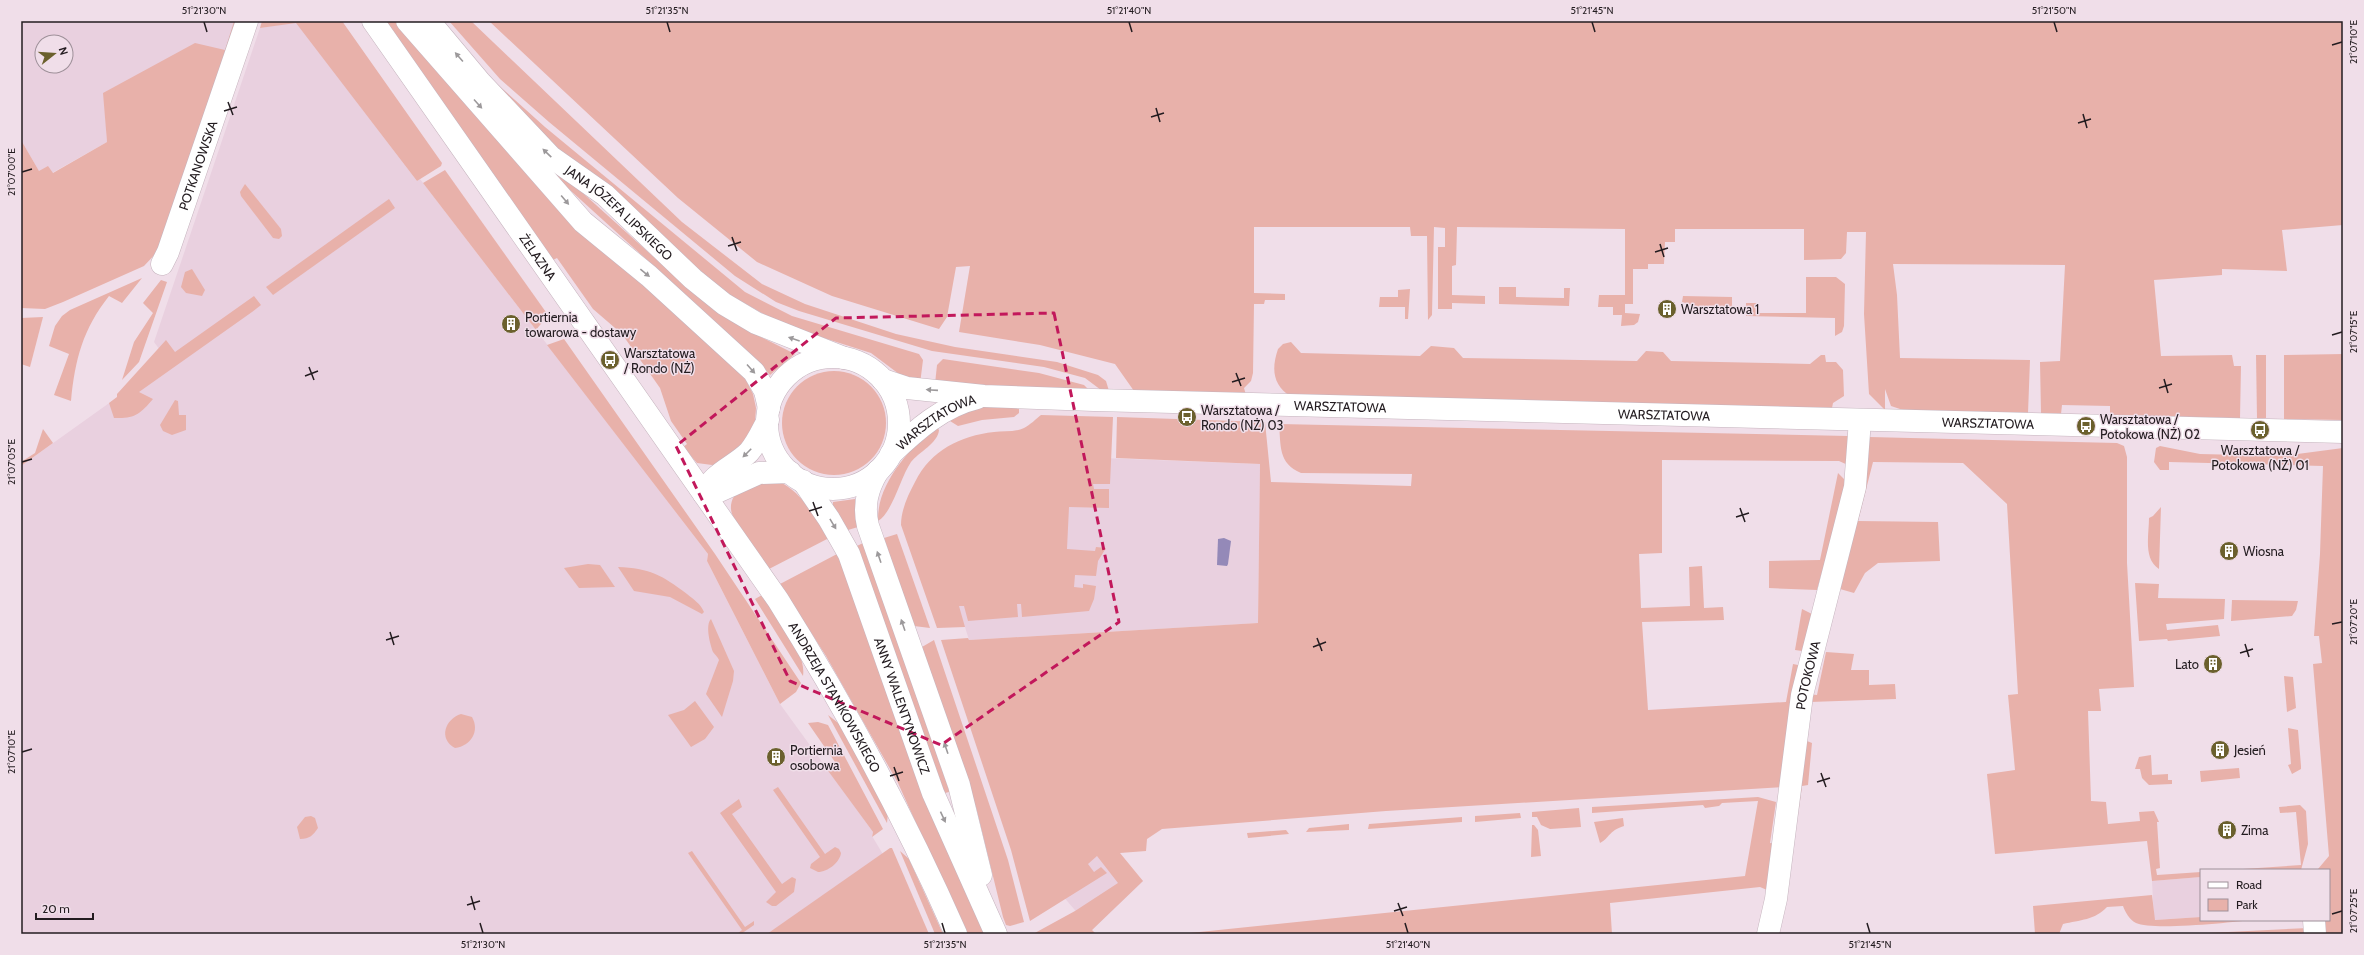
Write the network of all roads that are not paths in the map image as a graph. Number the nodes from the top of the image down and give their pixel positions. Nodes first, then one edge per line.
1 (247, 21) edge
2 (373, 21) edge
3 (407, 21) edge
4 (429, 21) edge
5 (162, 264) dead end
6 (844, 358) junction
7 (883, 380) junction
8 (984, 396) junction
9 (768, 414) junction
10 (1860, 420) junction
11 (2343, 432) edge
12 (891, 454) junction
13 (878, 471) junction
14 (796, 476) junction
15 (704, 494) junction
16 (2314, 921) edge
17 (956, 934) edge
18 (996, 934) edge
19 (1768, 934) edge
20 (2315, 934) edge

1 - 5 street, POTKANOWSKA
2 - 15 street, ŻELAZNA
3 -> 9 street, JANA JÓZEFA LIPSKIEGO
6 -> 4 street, JANA JÓZEFA LIPSKIEGO
6 - 7 street
6 - 9 street
8 -> 7 street, WARSZTATOWA
7 - 12 street
8 - 10 street, WARSZTATOWA
8 - 12 street, WARSZTATOWA
9 - 14 street
9 -> 15 street
10 - 11 street, WARSZTATOWA
10 - 19 street, POTOKOWA
12 - 13 street
13 - 14 street
18 -> 13 street, ANNY WALENTYNOWICZ
14 - 15 street
14 -> 18 street, ANNY WALENTYNOWICZ
15 - 17 street, ANDRZEJA STANIKOWSKIEGO
16 - 20 street

